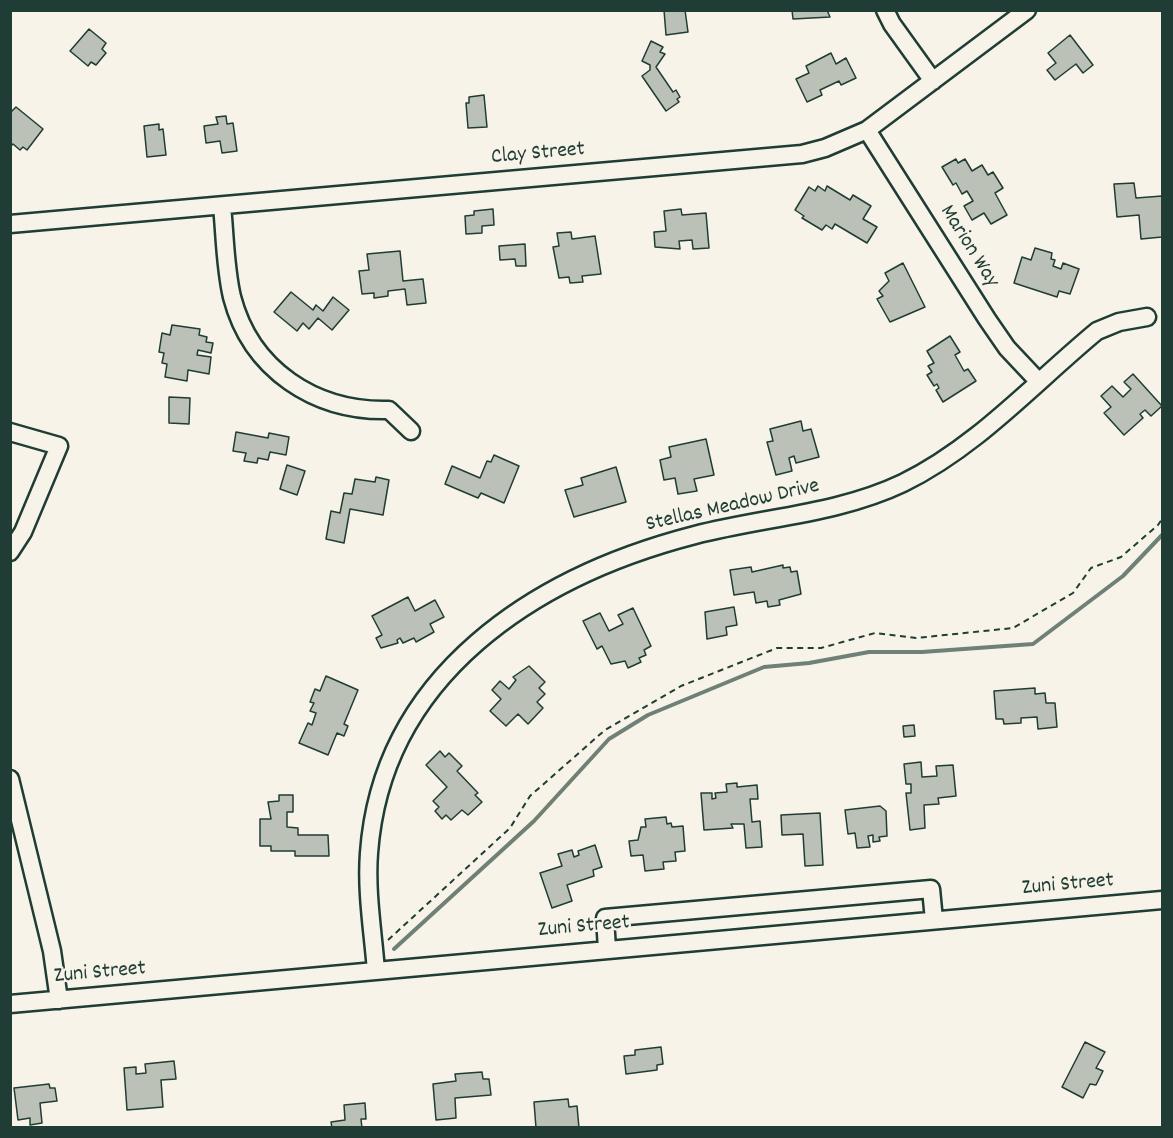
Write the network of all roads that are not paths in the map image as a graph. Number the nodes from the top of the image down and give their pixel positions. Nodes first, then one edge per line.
1 (885, 10) edge
2 (1027, 10) edge
3 (933, 81) junction
4 (867, 130) junction
5 (222, 206) junction
6 (10, 224) edge
7 (1147, 317) dead end
8 (1039, 382) junction
9 (411, 430) dead end
10 (10, 432) edge
11 (10, 552) edge
12 (10, 779) edge
13 (1162, 900) edge
14 (934, 921) junction
15 (607, 949) junction
16 (376, 970) junction
17 (59, 1000) junction
18 (10, 1004) edge

1 - 3 street
2 - 3 street, Clay Street
3 - 4 street, Clay Street
4 - 5 street, Clay Street
4 - 8 street, Marion Way
5 - 6 street, Clay Street
5 - 9 street
7 - 8 street, Stellas Meadow Drive
8 - 16 street, Stellas Meadow Drive
10 - 11 street
12 - 17 street
13 - 14 street, Zuni Street
14 - 15 street, Zuni Street
14 - 15 street
15 - 16 street, Zuni Street
16 - 17 street, Zuni Street
17 - 18 street, Zuni Street

